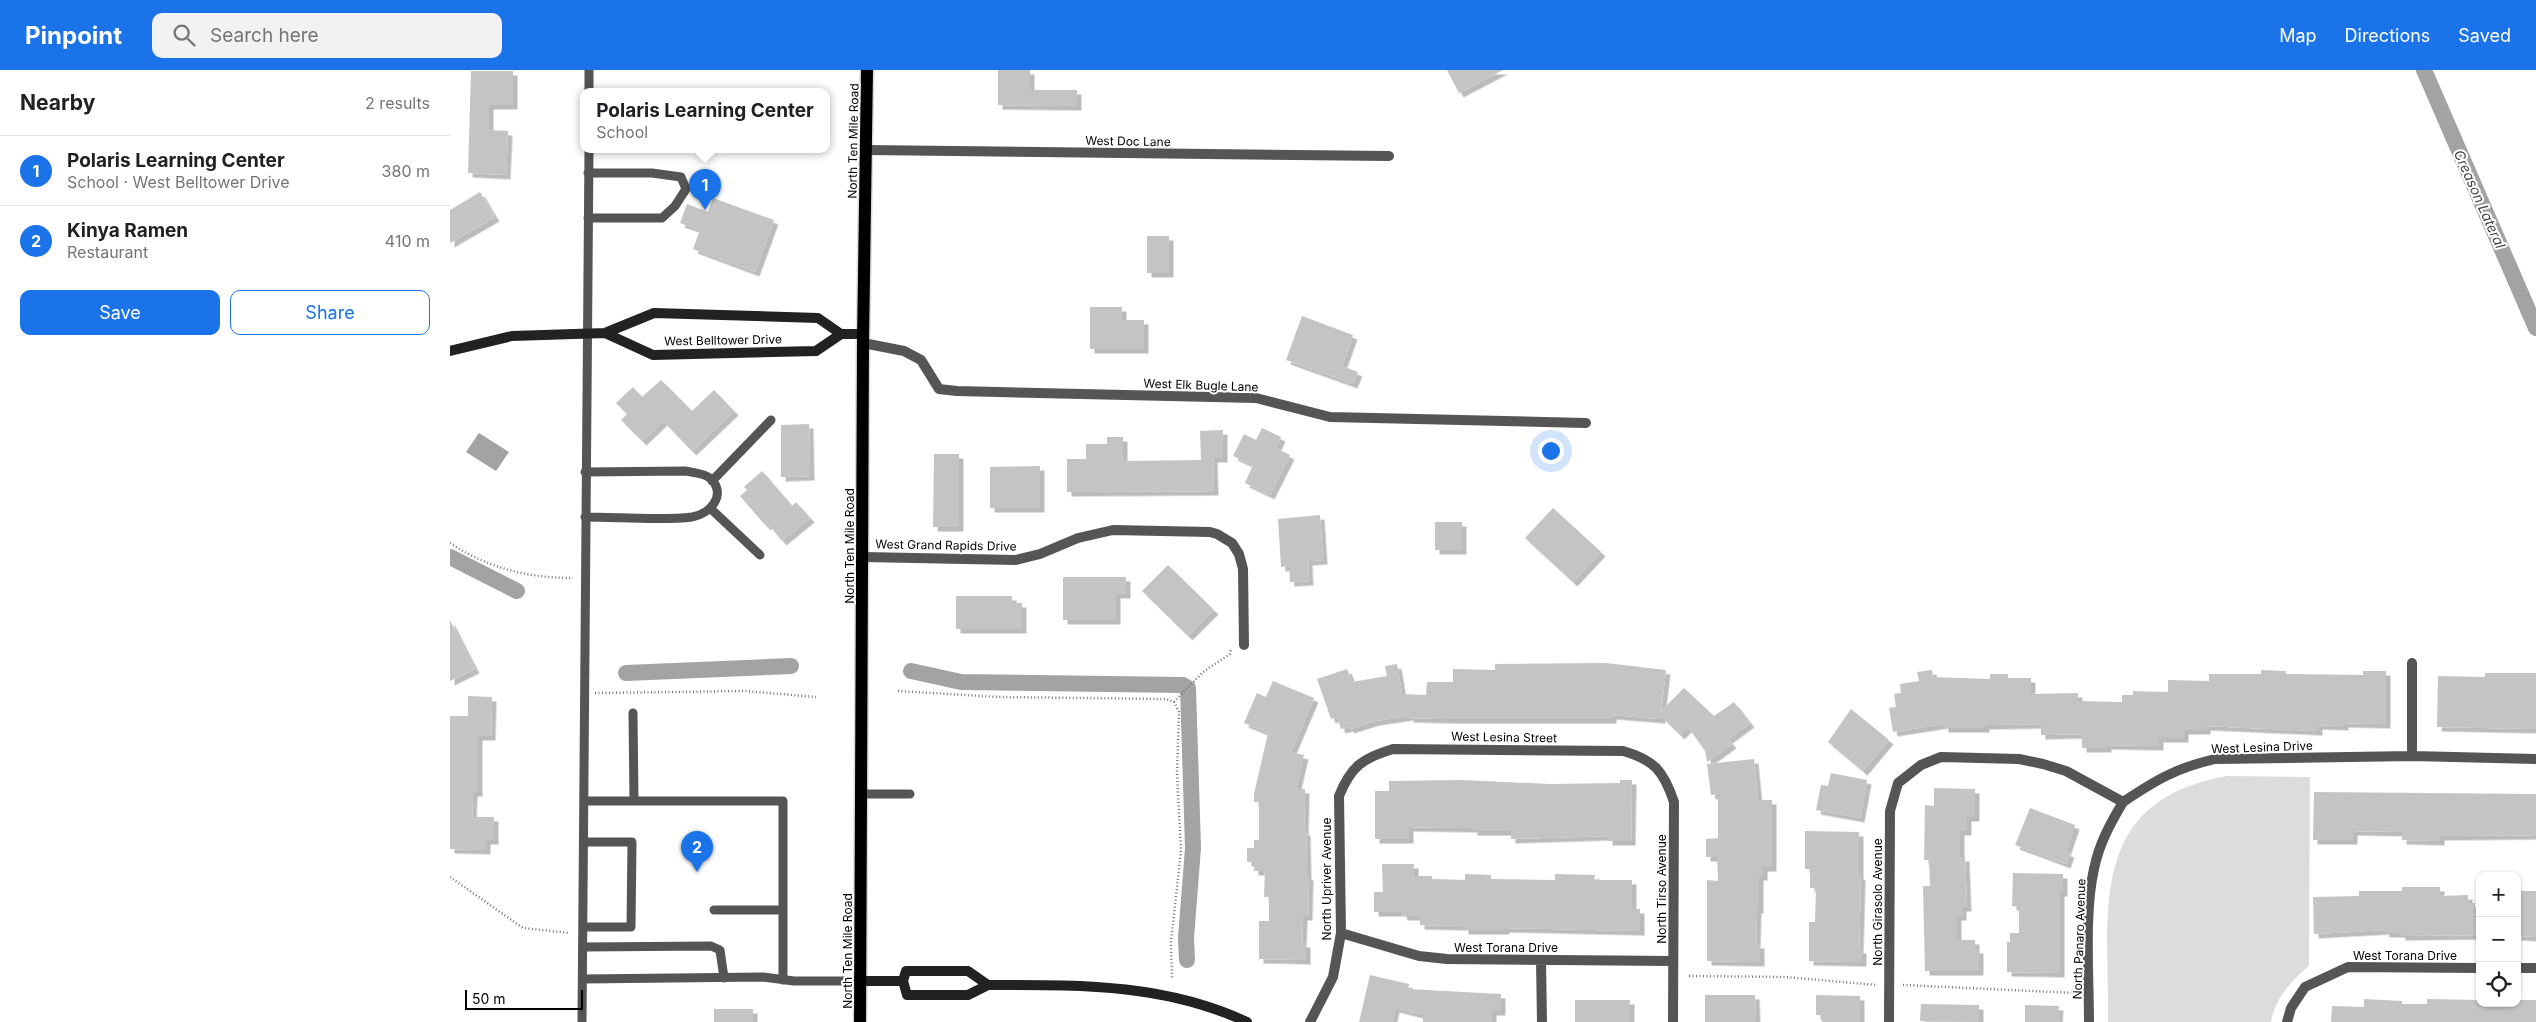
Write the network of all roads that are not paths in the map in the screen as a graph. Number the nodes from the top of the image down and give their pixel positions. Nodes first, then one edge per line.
1 (589, 70) edge
2 (867, 70) edge
3 (589, 88) edge
4 (867, 150) junction
5 (588, 153) edge
6 (1389, 156) dead end
7 (588, 173) junction
8 (588, 218) junction
9 (587, 333) junction
10 (605, 333) junction
11 (840, 334) junction
12 (864, 338) junction
13 (450, 351) edge
14 (771, 420) dead end
15 (1586, 424) dead end
16 (585, 472) junction
17 (712, 481) junction
18 (711, 509) junction
19 (585, 517) junction
20 (760, 555) dead end
21 (863, 557) junction
22 (1244, 645) dead end
23 (2412, 663) dead end
24 (633, 713) dead end
25 (2412, 756) junction
26 (2536, 758) edge
27 (1652, 763) joint
28 (1357, 765) joint
29 (861, 794) junction
30 (910, 794) dead end
31 (584, 801) junction
32 (634, 801) junction
33 (2123, 802) junction
34 (584, 842) junction
35 (714, 910) dead end
36 (782, 910) junction
37 (584, 930) junction
38 (1341, 934) junction
39 (584, 947) junction
40 (1542, 960) junction
41 (1674, 961) junction
42 (2476, 968) edge
43 (2521, 968) edge
44 (2536, 968) edge
45 (724, 978) junction
46 (583, 979) junction
47 (783, 980) junction
48 (860, 981) junction
49 (903, 981) junction
50 (988, 986) junction
51 (582, 1022) edge
52 (860, 1022) edge
53 (1247, 1022) edge
54 (1310, 1022) edge
55 (1542, 1022) edge
56 (1673, 1022) edge
57 (1889, 1022) edge
58 (2089, 1022) edge
59 (2287, 1022) edge

1 - 3 lane
2 - 4 main road, North Ten Mile Road
4 - 6 street, West Doc Lane
4 - 12 main road, North Ten Mile Road
5 - 7 lane
7 - 8 lane
7 - 8 lane
8 - 9 lane
9 - 10 street, West Belltower Drive
9 - 13 street, West Belltower Drive
9 - 16 lane
10 - 11 street, West Belltower Drive
10 - 11 street, West Belltower Drive
11 - 12 street
12 - 15 street, West Elk Bugle Lane
12 - 21 main road, North Ten Mile Road
14 - 17 lane
16 - 17 lane
16 - 19 lane
17 - 18 lane
18 - 19 lane
18 - 20 lane
19 - 31 lane
21 - 22 street, West Grand Rapids Drive
21 - 29 main road, North Ten Mile Road
23 - 25 street
24 - 32 lane
25 - 26 street, West Lesina Drive
25 - 33 street, West Lesina Drive
27 - 28 street, West Lesina Street
27 - 41 street, North Tirso Avenue
28 - 38 street, North Upriver Avenue
29 - 30 lane
29 - 48 main road, North Ten Mile Road
31 - 32 lane
31 - 34 lane
32 - 36 lane
33 - 57 street, North Girasolo Avenue
33 - 58 street, North Panaro Avenue
34 - 37 lane
34 - 37 lane
35 - 36 lane
36 - 47 lane
37 - 39 lane
38 - 40 street, West Torana Drive
38 - 54 street, North Upriver Avenue
39 - 45 lane
39 - 46 lane
40 - 41 street, West Torana Drive
40 - 55 street
41 - 56 street, North Tirso Avenue
42 - 59 street, West Torana Drive
43 - 44 street
45 - 46 lane
45 - 47 lane
46 - 51 lane
47 - 48 lane
48 - 49 street
48 - 52 main road, North Ten Mile Road
49 - 50 street
49 - 50 street
50 - 53 street

